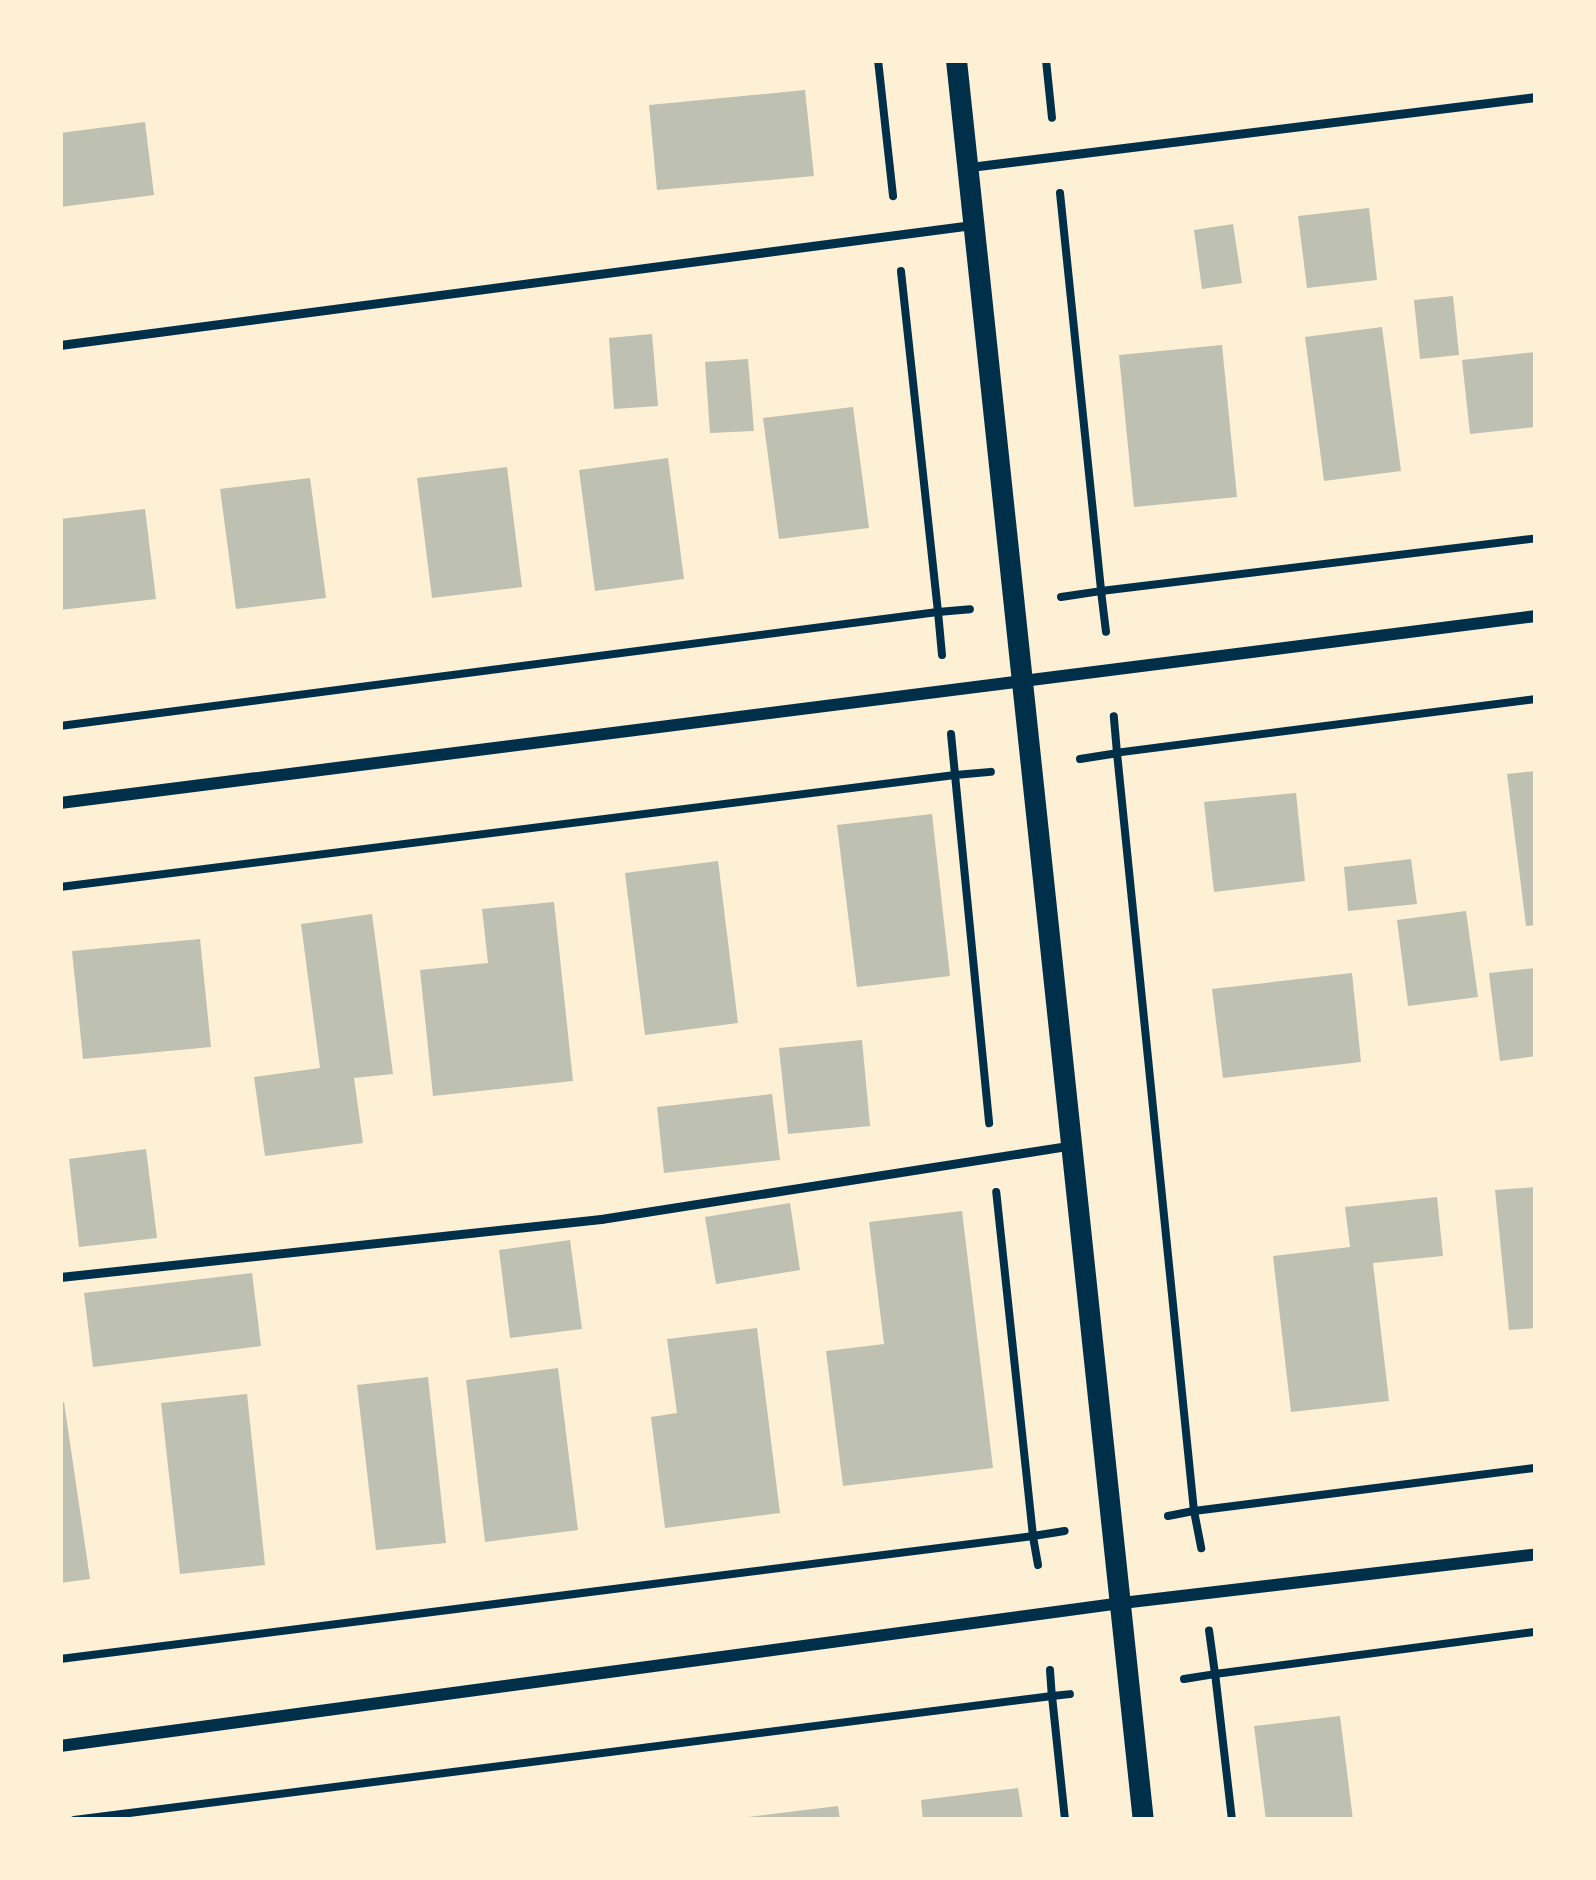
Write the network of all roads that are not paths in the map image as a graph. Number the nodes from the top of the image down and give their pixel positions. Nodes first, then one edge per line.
1 (956, 60) edge
2 (1536, 97) edge
3 (968, 167) junction
4 (972, 224) junction
5 (60, 345) edge
6 (1536, 616) edge
7 (1021, 683) junction
8 (60, 803) edge
9 (1071, 1145) junction
10 (60, 1277) edge
11 (1536, 1554) edge
12 (1122, 1603) junction
13 (60, 1746) edge
14 (1143, 1820) edge

1 - 3 street
2 - 3 lane
3 - 4 street
4 - 5 lane
4 - 7 street
6 - 7 street
7 - 8 street
7 - 9 street
9 - 10 lane
9 - 12 street
11 - 12 street
12 - 13 street
12 - 14 street

